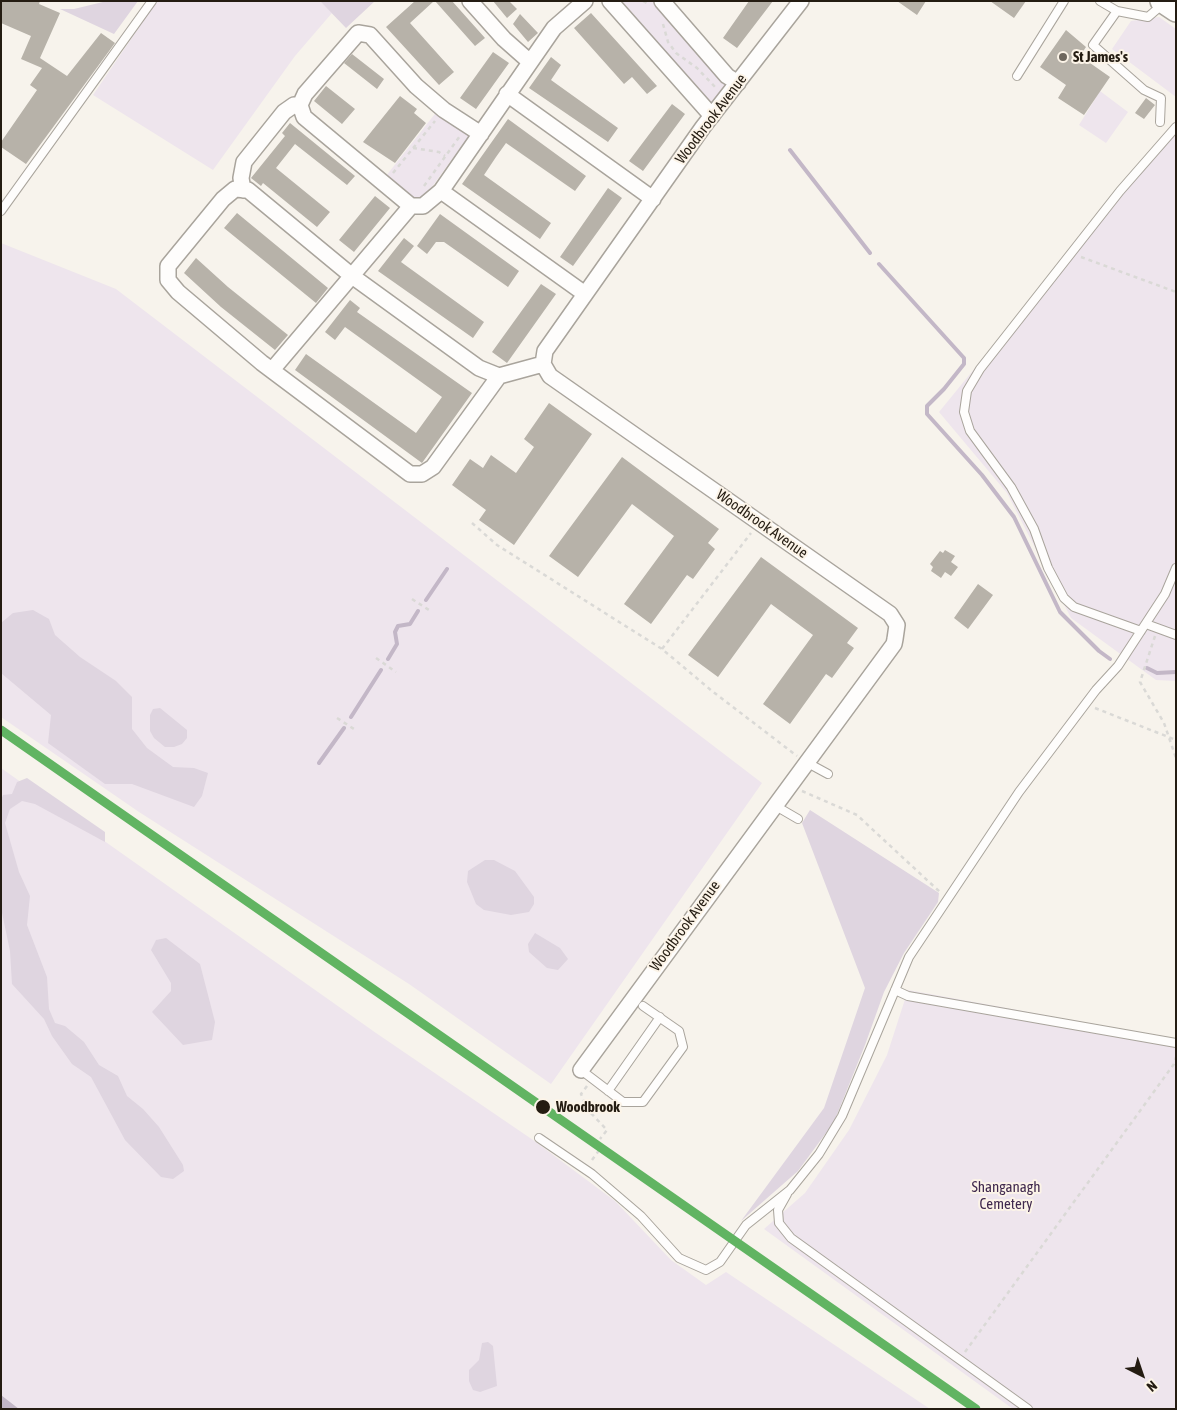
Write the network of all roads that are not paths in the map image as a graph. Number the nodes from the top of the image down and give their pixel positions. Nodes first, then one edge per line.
1 (152, 1) edge
2 (470, 1) edge
3 (585, 1) edge
4 (610, 1) edge
5 (801, 1) edge
6 (1064, 1) edge
7 (1100, 1) edge
8 (657, 4) edge
9 (1167, 5) edge
10 (1117, 11) junction
11 (530, 62) junction
12 (1017, 76) dead end
13 (738, 83) junction
14 (507, 94) junction
15 (300, 105) junction
16 (712, 116) junction
17 (1160, 122) dead end
18 (1176, 127) edge
19 (481, 134) junction
20 (243, 190) junction
21 (441, 190) junction
22 (652, 199) junction
23 (406, 201) junction
24 (1, 211) edge
25 (352, 276) junction
26 (585, 294) junction
27 (543, 364) junction
28 (272, 370) junction
29 (499, 376) junction
30 (1176, 568) edge
31 (1146, 624) junction
32 (1141, 631) junction
33 (1176, 635) edge
34 (806, 762) junction
35 (828, 774) dead end
36 (774, 805) junction
37 (798, 819) dead end
38 (895, 990) junction
39 (643, 1006) dead end
40 (660, 1017) junction
41 (1176, 1043) edge
42 (586, 1075) joint
43 (608, 1091) junction
44 (539, 1138) dead end
45 (790, 1190) junction
46 (1028, 1409) edge

1 - 24 lane
2 - 11 street
3 - 11 street
4 - 16 street
5 - 13 street, Woodbrook Avenue
6 - 12 lane
7 - 10 lane
8 - 13 street
9 - 10 lane
10 - 17 lane
11 - 14 street
13 - 16 street, Woodbrook Avenue
14 - 19 street
14 - 22 street
15 - 19 street
15 - 20 street
15 - 23 street
16 - 22 street, Woodbrook Avenue
18 - 32 lane
19 - 21 street
20 - 25 street
20 - 28 street
21 - 23 street
21 - 26 street
22 - 26 street, Woodbrook Avenue
23 - 25 street
25 - 28 street
25 - 29 street
26 - 27 street, Woodbrook Avenue
27 - 29 street
27 - 34 street, Woodbrook Avenue
28 - 29 street
30 - 31 lane
31 - 32 lane
31 - 33 lane
32 - 38 lane
34 - 35 lane
34 - 36 street, Woodbrook Avenue
36 - 37 lane
36 - 42 street, Woodbrook Avenue
38 - 41 lane
38 - 45 lane
39 - 40 lane
40 - 43 lane
40 - 43 lane
42 - 43 lane
44 - 45 lane
45 - 46 lane

